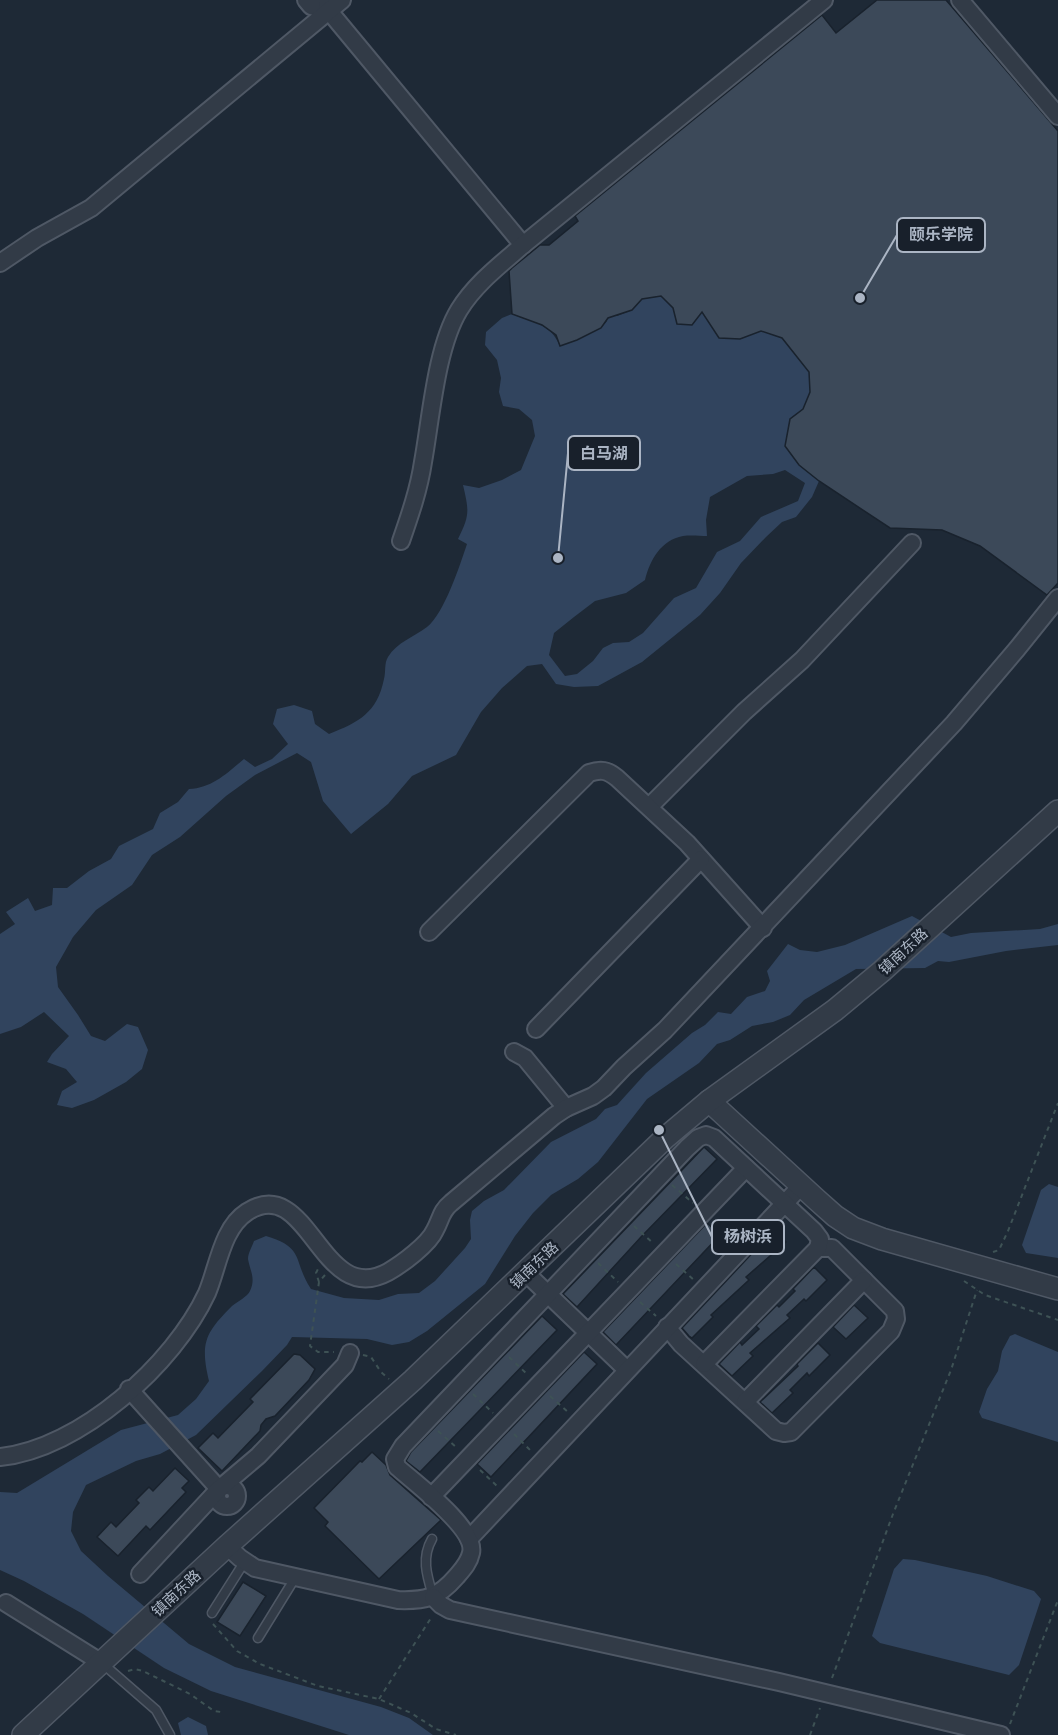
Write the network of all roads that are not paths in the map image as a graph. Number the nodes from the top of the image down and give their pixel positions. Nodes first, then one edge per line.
1 (306, 0) edge
2 (824, 0) edge
3 (960, 0) edge
4 (333, 4) edge
5 (1058, 116) edge
6 (523, 245) junction
7 (0, 263) edge
8 (401, 541) dead end
9 (912, 543) dead end
10 (1058, 598) edge
11 (649, 807) junction
12 (1058, 811) edge
13 (701, 859) junction
14 (762, 928) junction
15 (429, 932) dead end
16 (536, 1029) dead end
17 (514, 1052) dead end
18 (710, 1101) junction
19 (566, 1108) junction
20 (746, 1168) junction
21 (801, 1186) junction
22 (784, 1203) junction
23 (818, 1248) junction
24 (526, 1273) junction
25 (864, 1280) junction
26 (1058, 1289) edge
27 (548, 1294) junction
28 (668, 1327) junction
29 (588, 1332) junction
30 (350, 1353) dead end
31 (704, 1364) junction
32 (627, 1370) junction
33 (129, 1389) junction
34 (745, 1402) junction
35 (0, 1457) edge
36 (219, 1489) junction
37 (431, 1497) junction
38 (251, 1524) junction
39 (432, 1539) dead end
40 (469, 1539) junction
41 (227, 1546) junction
42 (245, 1562) junction
43 (140, 1574) dead end
44 (295, 1578) junction
45 (433, 1597) junction
46 (6, 1603) dead end
47 (212, 1613) road end
48 (258, 1638) dead end
49 (109, 1666) junction
50 (1006, 1730) edge
51 (23, 1735) edge
52 (170, 1735) edge

1 - 4 street
2 - 6 street
3 - 5 street
4 - 6 street
4 - 7 street
6 - 8 street
9 - 11 street
10 - 14 street
11 - 13 street
11 - 15 street
12 - 18 street, 镇南东路
13 - 14 street
13 - 16 street
14 - 19 street
17 - 19 street
18 - 21 street
18 - 24 street, 镇南东路
19 - 33 street
20 - 22 street
20 - 27 street
20 - 29 street
21 - 22 street
21 - 26 street
22 - 23 street
22 - 28 street
23 - 25 street
23 - 31 street
24 - 27 street
24 - 38 street, 镇南东路
25 - 34 street
25 - 34 street
27 - 29 street
27 - 37 street
28 - 31 street
28 - 32 street
29 - 32 street
29 - 37 street
30 - 36 street
31 - 34 street
32 - 40 street
33 - 35 street
33 - 36 street
36 - 38 street
36 - 43 street
37 - 40 street
38 - 41 street, 镇南东路
39 - 45 lane
40 - 45 street
41 - 42 street
41 - 49 street, 镇南东路
42 - 44 street
42 - 47 lane
44 - 45 street
44 - 48 lane
45 - 50 street
46 - 49 street
49 - 51 street, 镇南东路
49 - 52 lane

